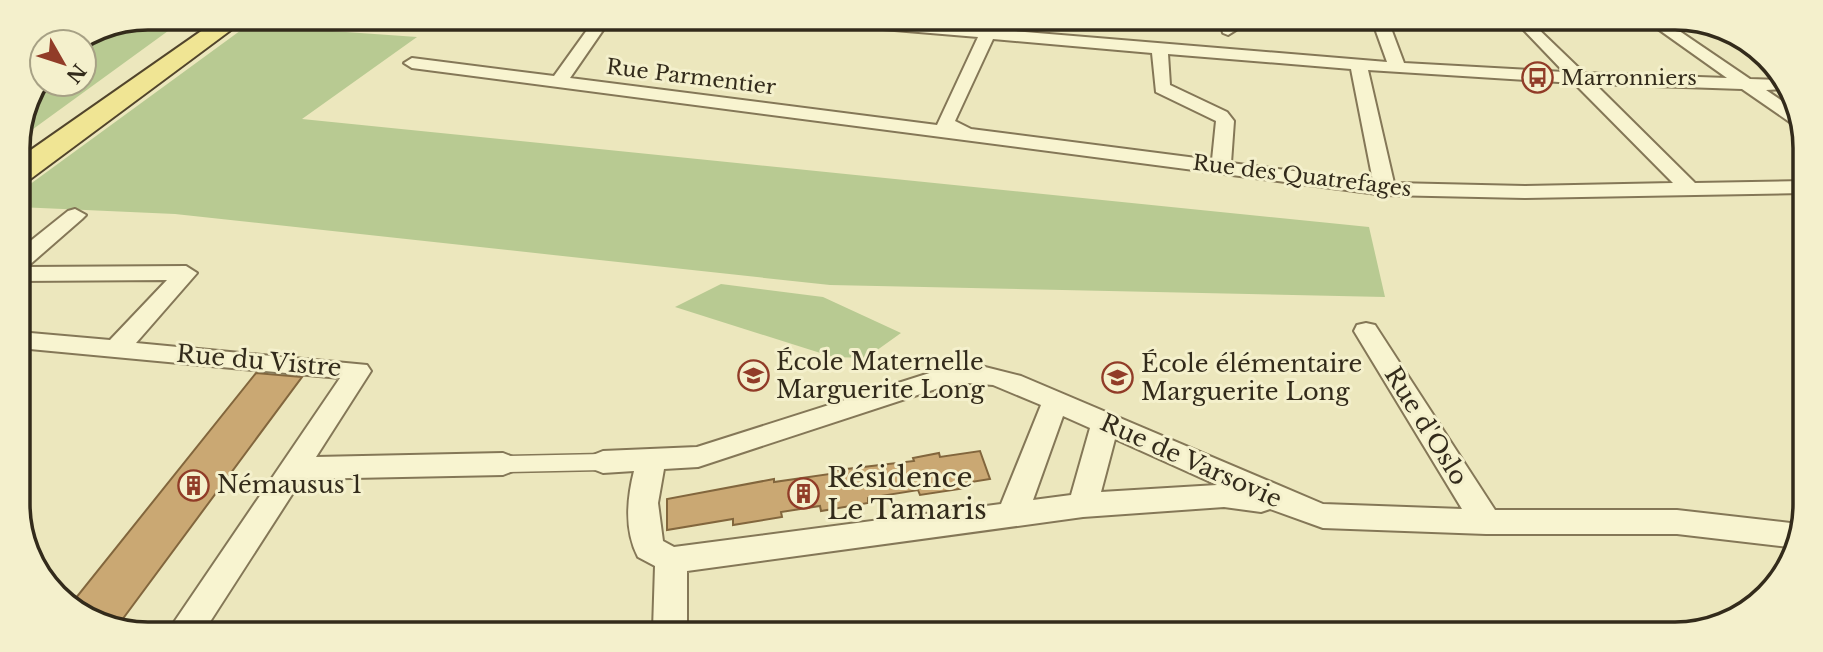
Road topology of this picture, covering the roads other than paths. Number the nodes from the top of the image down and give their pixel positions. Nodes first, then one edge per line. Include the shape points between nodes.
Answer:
1 (186, 30) edge
2 (218, 30) edge
3 (595, 30) edge
4 (997, 30) edge
5 (1384, 30) edge
6 (1531, 30) edge
7 (1668, 30) edge
8 (1160, 49) junction
9 (412, 63) dead end
10 (1358, 63) junction
11 (1397, 66) junction
12 (1577, 77) junction
13 (558, 83) junction
14 (1746, 84) junction
15 (1774, 85) edge
16 (1787, 112) edge
17 (966, 134) junction
18 (30, 148) edge
19 (30, 164) edge
20 (1222, 167) junction
21 (1793, 187) edge
22 (1689, 188) junction
23 (1385, 189) junction
24 (75, 215) dead end
25 (30, 254) edge
26 (30, 274) edge
27 (1366, 331) dead end
28 (30, 341) edge
29 (117, 348) junction
30 (1051, 411) dead end
31 (1105, 423) junction
32 (652, 459) junction
33 (603, 462) joint
34 (503, 464) joint
35 (296, 468) junction
36 (1083, 505) junction
37 (1289, 505) junction
38 (1012, 515) junction
39 (1486, 522) junction
40 (1789, 535) edge
41 (671, 560) junction
42 (191, 622) edge
43 (670, 622) edge

1 - 18 main road
2 - 19 main road
3 - 13 street
4 - 8 street
4 - 17 street via 945,123
5 - 11 street
6 - 12 street
7 - 14 street
8 - 10 street
8 - 20 street via 1162,88 1225,121
9 - 13 street, Rue Parmentier
10 - 11 street
10 - 23 street
11 - 12 street
12 - 14 street
12 - 22 street
13 - 17 street, Rue Parmentier
14 - 15 street
14 - 16 street
17 - 20 street, Rue des Quatrefages
20 - 23 street, Rue des Quatrefages
21 - 22 street, Rue des Quatrefages
22 - 23 street, Rue des Quatrefages
24 - 25 street
26 - 29 street via 187,273
27 - 39 street, Rue d'Oslo
28 - 29 street, Rue du Vistre
29 - 35 street, Rue du Vistre via 358,371
30 - 38 street
31 - 32 street, Rue de Varsovie via 997,376 972,372 698,457
31 - 36 street
31 - 37 street, Rue de Varsovie
32 - 33 street, Rue de Varsovie
32 - 41 street via 640,501 643,522 649,548
33 - 34 street
34 - 35 street
35 - 42 street, Rue du Vistre
36 - 37 street via 1224,496
36 - 38 street
37 - 39 street, Rue de Varsovie via 1323,516
38 - 41 street
39 - 40 street, Rue de Varsovie via 1677,522
41 - 43 street

